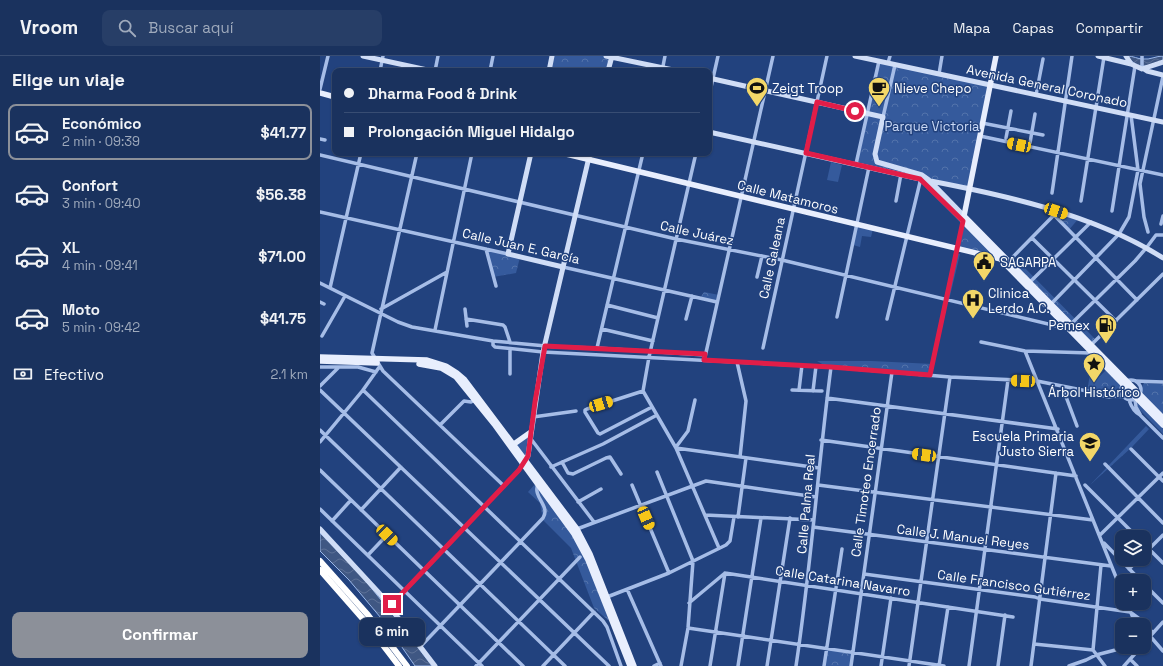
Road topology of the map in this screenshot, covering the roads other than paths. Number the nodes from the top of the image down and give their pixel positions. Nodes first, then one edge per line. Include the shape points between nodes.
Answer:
1 (328, 56) edge
2 (363, 56) edge
3 (438, 56) edge
4 (493, 56) edge
5 (552, 56) edge
6 (610, 56) edge
7 (665, 56) edge
8 (718, 56) edge
9 (774, 56) edge
10 (827, 56) edge
11 (856, 56) edge
12 (890, 56) edge
13 (942, 56) edge
14 (996, 56) edge
15 (1072, 56) edge
16 (1098, 56) edge
17 (1126, 56) edge
18 (1104, 57) junction
19 (1142, 57) edge
20 (383, 58) edge
21 (1043, 59) dead end
22 (879, 61) junction
23 (1163, 62) edge
24 (888, 63) junction
25 (895, 65) junction
26 (1133, 65) junction
27 (381, 68) edge
28 (421, 68) edge
29 (436, 68) edge
30 (491, 68) edge
31 (550, 68) edge
32 (608, 68) edge
33 (658, 68) edge
34 (662, 68) edge
35 (1143, 68) junction
36 (938, 74) junction
37 (712, 75) edge
38 (1163, 76) edge
39 (712, 78) edge
40 (990, 85) junction
41 (320, 89) edge
42 (766, 91) junction
43 (320, 93) edge
44 (1036, 95) junction
45 (332, 96) edge
46 (1066, 101) junction
47 (817, 102) junction
48 (1096, 108) junction
49 (1011, 111) dead end
50 (868, 113) junction
51 (1035, 114) dead end
52 (1129, 115) junction
53 (883, 117) junction
54 (1154, 120) junction
55 (1163, 122) edge
56 (982, 123) junction
57 (1008, 128) junction
58 (1032, 132) junction
59 (712, 133) edge
60 (1043, 135) dead end
61 (980, 136) junction
62 (1006, 138) dead end
63 (320, 139) edge
64 (325, 140) dead end
65 (754, 142) junction
66 (1030, 143) dead end
67 (806, 153) junction
68 (1058, 153) junction
69 (320, 156) edge
70 (360, 156) edge
71 (415, 156) edge
72 (471, 156) edge
73 (530, 156) edge
74 (575, 156) edge
75 (589, 156) edge
76 (642, 156) edge
77 (695, 156) edge
78 (588, 159) junction
79 (1088, 159) junction
80 (358, 164) junction
81 (856, 164) junction
82 (1119, 166) junction
83 (869, 167) junction
84 (1138, 170) junction
85 (1143, 171) junction
86 (638, 172) junction
87 (901, 174) junction
88 (1163, 175) edge
89 (411, 176) junction
90 (921, 177) junction
91 (929, 180) junction
92 (689, 184) junction
93 (465, 189) junction
94 (970, 189) junction
95 (1052, 193) dead end
96 (741, 197) junction
97 (896, 201) dead end
98 (1081, 201) dead end
99 (520, 202) junction
100 (966, 206) junction
101 (793, 209) junction
102 (1112, 211) dead end
103 (320, 212) edge
104 (1056, 213) junction
105 (575, 215) junction
106 (1163, 216) edge
107 (347, 218) junction
108 (964, 219) junction
109 (1091, 222) junction
110 (1161, 224) dead end
111 (857, 225) junction
112 (626, 227) junction
113 (975, 228) junction
114 (399, 230) junction
115 (1148, 232) dead end
116 (1119, 234) junction
117 (1163, 236) edge
118 (906, 237) junction
119 (1076, 237) junction
120 (1032, 238) junction
121 (676, 239) junction
122 (454, 242) junction
123 (1147, 248) junction
124 (486, 249) junction
125 (729, 250) junction
126 (957, 250) junction
127 (508, 254) junction
128 (762, 256) junction
129 (1096, 258) junction
130 (1163, 258) edge
131 (1054, 259) junction
132 (782, 260) junction
133 (1001, 260) junction
134 (1009, 261) junction
135 (563, 267) junction
136 (447, 272) junction
137 (1163, 274) edge
138 (846, 275) junction
139 (757, 277) dead end
140 (614, 278) junction
141 (1075, 279) junction
142 (1117, 279) junction
143 (1029, 282) junction
144 (320, 283) edge
145 (496, 286) dead end
146 (895, 287) junction
147 (330, 288) junction
148 (665, 290) junction
149 (345, 296) junction
150 (692, 296) junction
151 (946, 300) junction
152 (1096, 300) junction
153 (1137, 300) junction
154 (717, 302) junction
155 (1051, 304) junction
156 (607, 305) junction
157 (381, 309) junction
158 (465, 309) dead end
159 (380, 314) junction
160 (837, 317) dead end
161 (658, 318) junction
162 (466, 319) junction
163 (686, 319) dead end
164 (887, 319) dead end
165 (1116, 321) junction
166 (467, 326) dead end
167 (1070, 327) junction
168 (602, 329) junction
169 (435, 330) junction
170 (322, 336) dead end
171 (493, 341) junction
172 (653, 341) junction
173 (510, 342) junction
174 (981, 342) dead end
175 (1091, 345) junction
176 (545, 346) junction
177 (597, 348) junction
178 (763, 348) dead end
179 (510, 349) junction
180 (1025, 350) junction
181 (651, 351) junction
182 (543, 352) junction
183 (1092, 353) junction
184 (705, 354) junction
185 (320, 357) edge
186 (649, 357) junction
187 (704, 360) junction
188 (320, 361) edge
189 (378, 362) junction
190 (737, 362) junction
191 (802, 365) junction
192 (816, 366) junction
193 (320, 367) edge
194 (831, 367) junction
195 (338, 368) junction
196 (376, 372) junction
197 (892, 372) junction
198 (510, 374) dead end
199 (930, 375) junction
200 (950, 377) junction
201 (1008, 380) junction
202 (1134, 381) junction
203 (1143, 381) junction
204 (1037, 382) junction
205 (1163, 382) edge
206 (1125, 383) junction
207 (1140, 385) junction
208 (320, 386) edge
209 (1062, 386) junction
210 (320, 390) edge
211 (363, 390) junction
212 (792, 390) dead end
213 (799, 390) junction
214 (643, 391) junction
215 (813, 391) junction
216 (822, 391) dead end
217 (1123, 395) junction
218 (1137, 397) junction
219 (827, 398) junction
220 (475, 400) junction
221 (695, 400) dead end
222 (1129, 400) junction
223 (887, 406) junction
224 (652, 407) junction
225 (576, 411) dead end
226 (344, 413) junction
227 (945, 414) junction
228 (657, 415) junction
229 (1140, 415) junction
230 (533, 418) junction
231 (1163, 418) edge
232 (1003, 422) junction
233 (440, 425) junction
234 (1163, 425) edge
235 (1077, 426) dead end
236 (1058, 429) junction
237 (320, 430) edge
238 (530, 435) junction
239 (325, 436) junction
240 (1163, 438) edge
241 (821, 440) junction
242 (320, 442) edge
243 (514, 444) junction
244 (676, 447) junction
245 (881, 449) junction
246 (1131, 449) dead end
247 (740, 457) junction
248 (939, 457) junction
249 (746, 458) junction
250 (562, 462) junction
251 (526, 464) junction
252 (1105, 464) dead end
253 (997, 465) junction
254 (400, 467) junction
255 (551, 467) junction
256 (819, 468) junction
257 (320, 470) edge
258 (657, 472) dead end
259 (1056, 473) junction
260 (1163, 473) edge
261 (621, 474) dead end
262 (1076, 476) junction
263 (1159, 477) junction
264 (1163, 481) edge
265 (538, 484) junction
266 (632, 485) dead end
267 (692, 485) junction
268 (818, 485) junction
269 (1085, 485) dead end
270 (504, 486) junction
271 (742, 486) junction
272 (380, 489) junction
273 (601, 489) dead end
274 (875, 492) junction
275 (667, 495) junction
276 (816, 497) junction
277 (1138, 497) junction
278 (351, 500) junction
279 (933, 500) junction
280 (578, 502) junction
281 (640, 505) junction
282 (484, 507) junction
283 (991, 507) junction
284 (320, 509) edge
285 (361, 510) junction
286 (705, 515) junction
287 (1051, 515) junction
288 (736, 517) junction
289 (761, 518) junction
290 (790, 518) junction
291 (1118, 518) junction
292 (332, 520) junction
293 (814, 520) junction
294 (1094, 520) junction
295 (594, 522) junction
296 (1163, 523) edge
297 (813, 527) junction
298 (464, 528) junction
299 (577, 529) junction
300 (320, 530) edge
301 (1130, 530) edge
302 (869, 534) junction
303 (387, 535) junction
304 (1100, 535) junction
305 (1163, 535) edge
306 (520, 542) junction
307 (927, 542) junction
308 (1103, 542) junction
309 (1151, 547) edge
310 (719, 548) junction
311 (842, 549) dead end
312 (444, 550) junction
313 (986, 550) junction
314 (1151, 551) edge
315 (368, 555) junction
316 (580, 557) dead end
317 (1045, 557) junction
318 (320, 561) edge
319 (693, 561) junction
320 (501, 563) junction
321 (1163, 563) edge
322 (1101, 565) junction
323 (1111, 566) junction
324 (1132, 566) edge
325 (1129, 569) junction
326 (320, 570) edge
327 (424, 571) junction
328 (669, 572) junction
329 (725, 573) junction
330 (864, 574) junction
331 (1134, 574) edge
332 (1115, 575) edge
333 (752, 577) junction
334 (559, 579) junction
335 (780, 582) junction
336 (921, 582) junction
337 (480, 585) junction
338 (808, 586) junction
339 (627, 589) junction
340 (836, 590) junction
341 (980, 590) junction
342 (404, 591) junction
343 (1151, 591) edge
344 (861, 594) junction
345 (607, 597) junction
346 (891, 598) junction
347 (1040, 599) junction
348 (540, 600) junction
349 (918, 602) junction
350 (689, 603) junction
351 (1163, 603) edge
352 (390, 606) junction
353 (460, 606) junction
354 (948, 607) junction
355 (1097, 607) junction
356 (977, 611) junction
357 (594, 612) junction
358 (1130, 612) junction
359 (1005, 616) junction
360 (1013, 617) dead end
361 (1133, 618) edge
362 (519, 621) junction
363 (1163, 622) edge
364 (441, 626) junction
365 (688, 628) junction
366 (716, 632) junction
367 (574, 633) junction
368 (1153, 633) joint
369 (743, 636) junction
370 (1151, 637) edge
371 (771, 640) junction
372 (498, 643) junction
373 (1034, 644) junction
374 (799, 645) junction
375 (421, 646) junction
376 (827, 649) junction
377 (1093, 650) junction
378 (1115, 650) edge
379 (1163, 650) edge
380 (853, 653) junction
381 (1135, 654) edge
382 (554, 655) junction
383 (1096, 655) junction
384 (882, 657) junction
385 (1130, 659) junction
386 (909, 661) junction
387 (479, 665) edge
388 (661, 665) edge
389 (399, 666) edge
390 (406, 666) edge
391 (435, 666) edge
392 (523, 666) edge
393 (543, 666) edge
394 (565, 666) edge
395 (609, 666) edge
396 (621, 666) edge
397 (630, 666) edge
398 (634, 666) edge
399 (654, 666) edge
400 (681, 666) edge
401 (710, 666) edge
402 (738, 666) edge
403 (767, 666) edge
404 (796, 666) edge
405 (824, 666) edge
406 (851, 666) edge
407 (881, 666) edge
408 (909, 666) edge
409 (939, 666) edge
410 (944, 666) edge
411 (969, 666) edge
412 (998, 666) edge
413 (1031, 666) edge
414 (1069, 666) edge
415 (1105, 666) edge
416 (1124, 666) edge
417 (1137, 666) edge

1 - 41 street
2 - 20 main road
3 - 29 street
4 - 30 street
5 - 31 main road
6 - 32 main road
6 - 33 main road
7 - 34 street
8 - 37 street
9 - 42 street
10 - 47 street, Calle Galeana
11 - 22 main road, Avenida General Coronado
12 - 24 street
13 - 36 street
14 - 40 main road
15 - 46 street
16 - 18 main road
17 - 26 main road
18 - 26 main road
18 - 48 street
19 - 35 street
20 - 27 street
20 - 28 main road
21 - 44 street
22 - 24 main road, Avenida General Coronado
22 - 50 street
23 - 35 main road
24 - 25 main road, Avenida General Coronado
25 - 36 main road, Avenida General Coronado
25 - 53 street
26 - 35 main road
26 - 52 street
35 - 38 main road
36 - 40 main road, Avenida General Coronado
38 - 54 street
39 - 42 main road
40 - 44 main road, Avenida General Coronado
40 - 56 main road
42 - 47 main road
42 - 65 street
43 - 45 main road
44 - 46 main road, Avenida General Coronado
46 - 48 main road, Avenida General Coronado
46 - 68 street
47 - 50 main road
47 - 67 street, Calle Galeana
48 - 52 main road, Avenida General Coronado
48 - 79 street
49 - 57 street
50 - 53 main road
50 - 81 street
51 - 58 street
52 - 54 main road, Avenida General Coronado
52 - 82 street
52 - 84 street
53 - 90 main road via 875,154 877,162
54 - 55 main road, Avenida General Coronado
54 - 85 street
56 - 57 street
56 - 61 main road
57 - 58 street
57 - 62 street
58 - 60 street
58 - 66 street
59 - 65 main road
61 - 68 street
61 - 94 main road
63 - 64 street
65 - 67 main road
65 - 96 street
67 - 81 main road
67 - 101 street, Calle Galeana
68 - 79 street
68 - 95 street
69 - 80 street, Calle Juárez
70 - 80 street
71 - 89 street
72 - 93 street
73 - 99 main road
74 - 78 main road, Calle Matamoros
75 - 78 main road
76 - 86 street
77 - 92 street
78 - 86 main road, Calle Matamoros
78 - 105 main road
79 - 82 street
79 - 98 street
80 - 89 street, Calle Juárez
80 - 107 street
81 - 83 main road
82 - 84 street
82 - 102 street
83 - 87 main road
83 - 111 street
84 - 85 street
84 - 116 street via 1129,217
85 - 88 street
85 - 115 street via 1140,184
86 - 92 main road, Calle Matamoros
86 - 112 street
87 - 90 main road
87 - 97 street
89 - 93 street, Calle Juárez
89 - 114 street
90 - 91 main road
90 - 108 main road
90 - 118 street
91 - 94 main road
91 - 108 main road
92 - 96 main road, Calle Matamoros
92 - 121 street
93 - 99 street, Calle Juárez
93 - 122 street
94 - 100 main road
94 - 104 main road
96 - 101 main road, Calle Matamoros
96 - 125 street
99 - 105 street, Calle Juárez
99 - 127 main road
100 - 108 main road
100 - 113 main road via 968,217
101 - 111 main road, Calle Matamoros
101 - 132 street, Calle Galeana
103 - 107 street, Calle Juan E. García
104 - 109 main road
104 - 119 street
104 - 120 street
105 - 112 street, Calle Juárez
105 - 135 main road
106 - 110 street
107 - 114 street, Calle Juan E. García
107 - 147 street
108 - 113 main road
108 - 126 street
108 - 133 main road
109 - 116 main road
109 - 119 street
111 - 118 main road, Calle Matamoros
111 - 138 street
112 - 121 street, Calle Juárez
112 - 140 street
113 - 134 main road
114 - 122 street, Calle Juan E. García
114 - 157 street
116 - 123 main road
116 - 129 street
117 - 123 street via 1156,235
118 - 126 main road, Calle Matamoros
118 - 146 street
119 - 129 street
119 - 131 street
120 - 131 street
120 - 134 street
121 - 125 street, Calle Juárez
121 - 148 street
122 - 124 street, Calle Juan E. García
122 - 136 street
123 - 130 main road
123 - 142 street
124 - 127 street, Calle Juan E. García
124 - 145 street
125 - 128 street, Calle Juárez
125 - 154 street
126 - 133 main road, Calle Matamoros
126 - 151 street
127 - 135 main road, Calle Juan E. García
128 - 132 street, Calle Juárez
128 - 139 street
129 - 141 street
129 - 142 street
131 - 141 street
131 - 143 street
132 - 138 street, Calle Juárez
132 - 178 street, Calle Galeana
133 - 134 main road, Calle Matamoros
133 - 167 main road
134 - 143 main road
135 - 140 street, Calle Juan E. García
135 - 176 main road
136 - 157 street
136 - 169 street
137 - 153 street
138 - 146 street, Calle Juárez
138 - 160 street
140 - 148 street, Calle Juan E. García
140 - 156 street
141 - 152 street
141 - 155 street
142 - 152 street
142 - 153 street
143 - 155 main road
144 - 147 street
146 - 151 street, Calle Juárez
146 - 164 street
147 - 149 street
148 - 150 street, Calle Juan E. García
148 - 161 street
149 - 159 street
149 - 170 street
150 - 154 street, Calle Juan E. García
150 - 163 street
151 - 167 street, Calle Juárez
151 - 199 street
152 - 165 street
152 - 167 street
153 - 165 street
154 - 184 street
155 - 167 main road
156 - 161 street
156 - 168 street
157 - 159 street
158 - 162 street
159 - 169 street via 402,324
159 - 189 street via 372,353
161 - 172 street
162 - 166 street
162 - 173 street via 503,325
165 - 175 street
167 - 175 main road
167 - 183 main road
168 - 172 street
168 - 177 street
169 - 171 street
171 - 173 street
171 - 179 street via 494,347
172 - 181 street
173 - 176 street
174 - 180 street
175 - 206 main road
176 - 177 street
176 - 182 main road
177 - 181 street
179 - 182 street
179 - 198 street
180 - 183 street
180 - 204 street
181 - 184 street
181 - 186 street
182 - 186 street
182 - 230 main road
183 - 206 main road
184 - 187 street
185 - 189 main road
186 - 187 street
186 - 214 street
187 - 190 street
188 - 189 main road
189 - 196 street
189 - 220 main road via 423,364 441,368 456,377
189 - 233 street via 383,371
189 - 243 main road via 427,360 452,369 469,385
190 - 191 street
190 - 247 street via 746,401
191 - 192 street
191 - 213 street
192 - 194 street
192 - 215 street
193 - 195 street
194 - 197 street
194 - 219 street, Calle Palma Real
195 - 196 street via 358,368
195 - 208 street
196 - 211 street
197 - 199 street
197 - 223 street, Calle Timoteo Encerrado
199 - 200 street
200 - 201 street
200 - 227 street
201 - 204 street
201 - 232 street
202 - 203 street
202 - 206 street
202 - 207 street
203 - 205 street
203 - 207 street
204 - 209 street
204 - 236 street
206 - 217 street
206 - 218 main road
207 - 218 street
209 - 217 street via 1108,397
209 - 235 street
210 - 226 street
211 - 226 street
211 - 282 street
212 - 213 street
213 - 215 street
214 - 224 street
214 - 224 street via 584,412 600,434
215 - 216 street
217 - 222 street
218 - 222 street
218 - 229 street via 1136,407
218 - 231 main road
218 - 234 main road
219 - 223 street
219 - 241 street, Calle Palma Real
220 - 233 street via 464,401
220 - 251 main road
221 - 244 street via 688,431
222 - 229 street via 1136,413
223 - 227 street
223 - 245 street, Calle Timoteo Encerrado
224 - 228 street
225 - 230 street
226 - 239 street
226 - 254 street
227 - 232 street
227 - 248 street
228 - 244 street
228 - 250 street via 603,444
229 - 240 street
230 - 238 main road
232 - 236 street
232 - 253 street
233 - 270 street
236 - 262 street
237 - 239 street
238 - 243 main road
238 - 251 main road via 530,459
238 - 255 street
239 - 242 street
239 - 272 street
241 - 245 street
241 - 256 street, Calle Palma Real
243 - 251 main road
244 - 247 street
244 - 267 street
245 - 248 street
245 - 274 street, Calle Timoteo Encerrado
246 - 263 street
247 - 249 street
248 - 253 street
248 - 279 street
249 - 256 street
249 - 271 street
250 - 255 street
250 - 261 street via 570,474 610,457
251 - 265 main road
251 - 270 street
251 - 299 main road
252 - 277 street
253 - 259 street
253 - 283 street
254 - 272 street
254 - 298 street
255 - 280 street
256 - 268 street, Calle Palma Real
257 - 278 street
258 - 275 street
259 - 262 street
259 - 287 street
260 - 263 street
262 - 294 street
263 - 264 street
263 - 277 street
265 - 306 street via 537,493 546,514
265 - 397 main road via 583,549
266 - 281 street
267 - 271 street via 706,481
267 - 275 street
267 - 286 street
268 - 274 street
268 - 276 street, Calle Palma Real
269 - 291 street
270 - 282 street
271 - 276 street
271 - 288 street
272 - 285 street
272 - 312 street
273 - 280 street
274 - 279 street
274 - 302 street, Calle Timoteo Encerrado
275 - 281 street
275 - 319 street
276 - 293 street, Calle Palma Real
277 - 291 street
277 - 296 street
278 - 285 street
278 - 292 street
279 - 283 street
279 - 307 street
280 - 295 street
281 - 295 street
281 - 328 street
282 - 298 street
282 - 306 street
283 - 287 street
283 - 313 street
284 - 292 street
285 - 303 street
286 - 288 street
286 - 310 street
287 - 294 street
287 - 317 street
288 - 289 street
288 - 310 street via 730,541
289 - 290 street
289 - 333 street
290 - 293 street
290 - 335 street
291 - 301 street
291 - 304 street
292 - 315 street
293 - 297 street, Calle Palma Real
294 - 304 street
295 - 299 street
297 - 302 street, Calle J. Manuel Reyes
297 - 338 street, Calle Palma Real
298 - 312 street
298 - 320 street
299 - 345 main road
300 - 352 main road
302 - 307 street, Calle J. Manuel Reyes
302 - 330 street, Calle Timoteo Encerrado
303 - 315 street
303 - 327 street
304 - 308 street
305 - 309 street
306 - 320 street
306 - 334 street
307 - 313 street, Calle J. Manuel Reyes
307 - 336 street
308 - 323 street
308 - 325 street
310 - 319 street
311 - 340 street
312 - 327 street
312 - 337 street
313 - 317 street, Calle J. Manuel Reyes
313 - 341 street
314 - 321 street
315 - 342 street
316 - 334 street
317 - 322 street, Calle J. Manuel Reyes
317 - 347 street
318 - 390 highway via 368,615
319 - 328 street
319 - 350 street
320 - 337 street
320 - 348 street
322 - 323 street, Calle J. Manuel Reyes
322 - 355 street
323 - 332 street
324 - 325 street
325 - 331 street
326 - 389 highway via 363,619
327 - 342 street
327 - 353 street
328 - 339 street
329 - 333 street, Calle Catarina Navarro
329 - 350 street
329 - 366 street
330 - 336 street, Calle Francisco Gutiérrez
330 - 344 street, Calle Timoteo Encerrado
333 - 335 street, Calle Catarina Navarro
333 - 369 street
334 - 348 street
334 - 357 street
335 - 338 street, Calle Catarina Navarro
335 - 371 street
336 - 341 street, Calle Francisco Gutiérrez
336 - 349 street
337 - 353 street
337 - 362 street
338 - 340 street, Calle Catarina Navarro
338 - 374 street, Calle Palma Real
339 - 345 street
339 - 388 street
340 - 344 street, Calle Catarina Navarro
340 - 376 street
341 - 347 street, Calle Francisco Gutiérrez
341 - 356 street
342 - 352 street
342 - 364 street
343 - 351 street
344 - 346 street, Calle Catarina Navarro
344 - 380 street, Calle Timoteo Encerrado
345 - 398 main road
346 - 349 street, Calle Catarina Navarro
346 - 384 street
347 - 355 street, Calle Francisco Gutiérrez
347 - 373 street
348 - 362 street
348 - 367 street
349 - 354 street, Calle Catarina Navarro
349 - 386 street
350 - 365 street
352 - 375 main road
353 - 364 street
353 - 372 street
354 - 356 street, Calle Catarina Navarro
354 - 409 street
355 - 358 street, Calle Francisco Gutiérrez
355 - 377 street
356 - 359 street, Calle Catarina Navarro
356 - 411 street
357 - 367 street
357 - 396 street via 607,627
358 - 361 street
358 - 368 street
359 - 360 street, Calle Catarina Navarro
359 - 412 street
362 - 372 street
362 - 382 street
363 - 368 street
364 - 375 street
364 - 387 street
365 - 366 street
365 - 400 street
366 - 369 street
366 - 401 street
367 - 382 street
367 - 395 street
369 - 371 street
369 - 402 street
370 - 379 street
371 - 374 street
371 - 403 street
372 - 387 street
372 - 392 street
373 - 377 street
373 - 413 street
374 - 376 street
374 - 404 street, Calle Palma Real
375 - 391 main road
376 - 380 street
376 - 405 street
377 - 383 street
378 - 383 street
380 - 384 street
380 - 406 street, Calle Timoteo Encerrado
381 - 385 street
382 - 393 street
382 - 394 street
383 - 414 street
383 - 415 street
384 - 386 street
384 - 407 street
385 - 416 street
385 - 417 street
386 - 408 street
386 - 409 street
388 - 399 street
409 - 410 street

